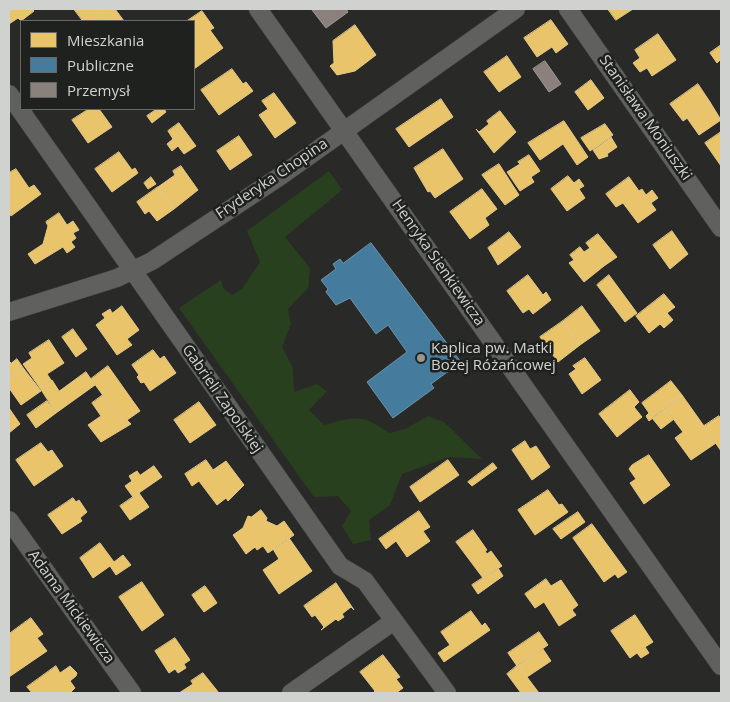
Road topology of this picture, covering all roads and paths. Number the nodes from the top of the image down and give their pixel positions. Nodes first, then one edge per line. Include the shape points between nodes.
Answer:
1 (258, 9) edge
2 (516, 9) edge
3 (568, 9) edge
4 (9, 94) edge
5 (20, 110) edge
6 (20, 110) edge
7 (344, 129) junction
8 (721, 228) edge
9 (132, 272) junction
10 (9, 312) edge
11 (9, 520) edge
12 (394, 621) junction
13 (721, 666) edge
14 (132, 693) edge
15 (291, 693) edge
16 (447, 693) edge

1 - 7 street, Henryka Sienkiewicza
2 - 7 street, Fryderyka Chopina
3 - 8 street, Stanisława Moniuszki
4 - 5 street, Gabrieli Zapolskiej
6 - 9 street, Gabrieli Zapolskiej
7 - 9 street, Fryderyka Chopina via 282,174
7 - 13 street, Henryka Sienkiewicza
9 - 10 street, Fryderyka Chopina
9 - 12 street, Gabrieli Zapolskiej via 340,566 365,581
11 - 14 street, Adama Mickiewicza
12 - 15 street
12 - 16 street, Gabrieli Zapolskiej

